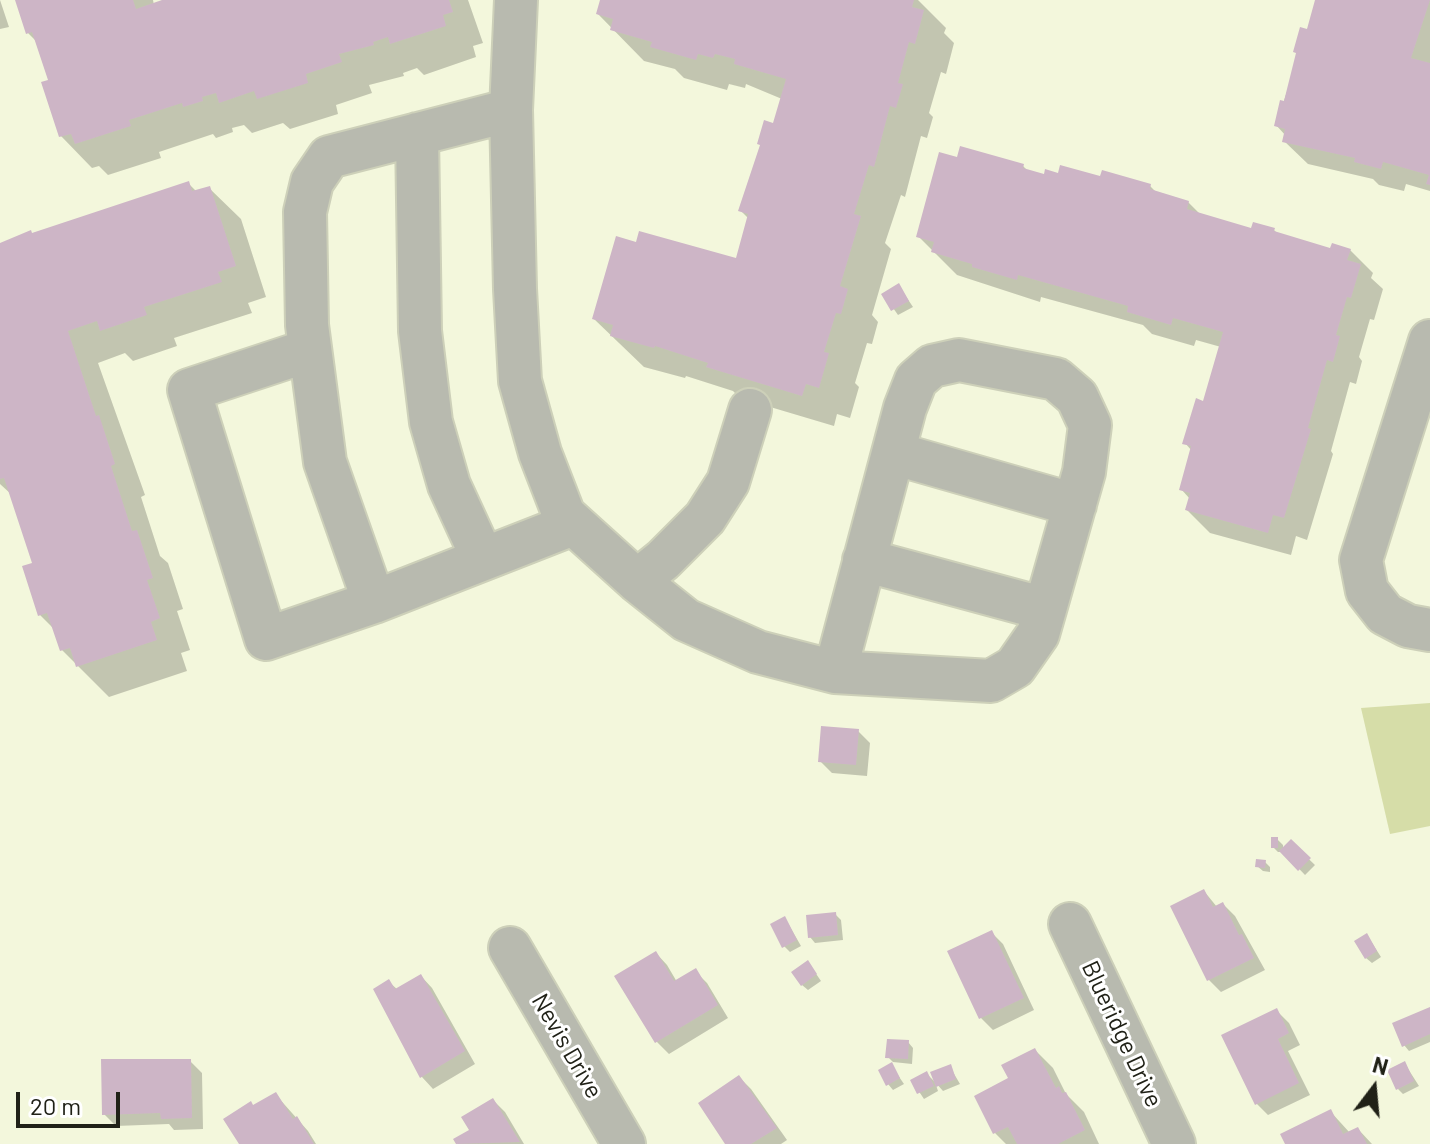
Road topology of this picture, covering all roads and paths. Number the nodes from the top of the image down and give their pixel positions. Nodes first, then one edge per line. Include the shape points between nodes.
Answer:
1 (516, 0) edge
2 (511, 110) junction
3 (417, 134) junction
4 (1430, 341) edge
5 (310, 350) junction
6 (750, 410) dead end
7 (893, 453) junction
8 (1075, 505) junction
9 (573, 524) junction
10 (483, 559) junction
11 (864, 560) junction
12 (637, 581) junction
13 (374, 602) junction
14 (1045, 609) junction
15 (1430, 630) edge
16 (835, 672) junction
17 (1070, 924) dead end
18 (510, 948) dead end
19 (624, 1144) edge
20 (1174, 1144) edge

1 - 2 street
2 - 3 street
2 - 9 street via 520,381 545,465 564,515
3 - 5 street via 329,157 312,182 305,212
3 - 10 street via 420,331 431,422 449,485
4 - 15 street via 1361,560 1367,591 1385,614
5 - 13 street via 325,462
5 - 13 street via 189,390 266,639
6 - 12 street via 728,482 705,518
7 - 8 street
7 - 8 street via 916,380 932,366 959,360 1056,379 1077,397 1090,425
7 - 11 street
8 - 14 street
9 - 10 street
9 - 12 street
10 - 13 street
11 - 14 street
11 - 16 street
12 - 16 street via 686,620 758,652
14 - 16 street via 1038,634 1015,667 991,681
17 - 20 street, Blueridge Drive
18 - 19 street, Nevis Drive

